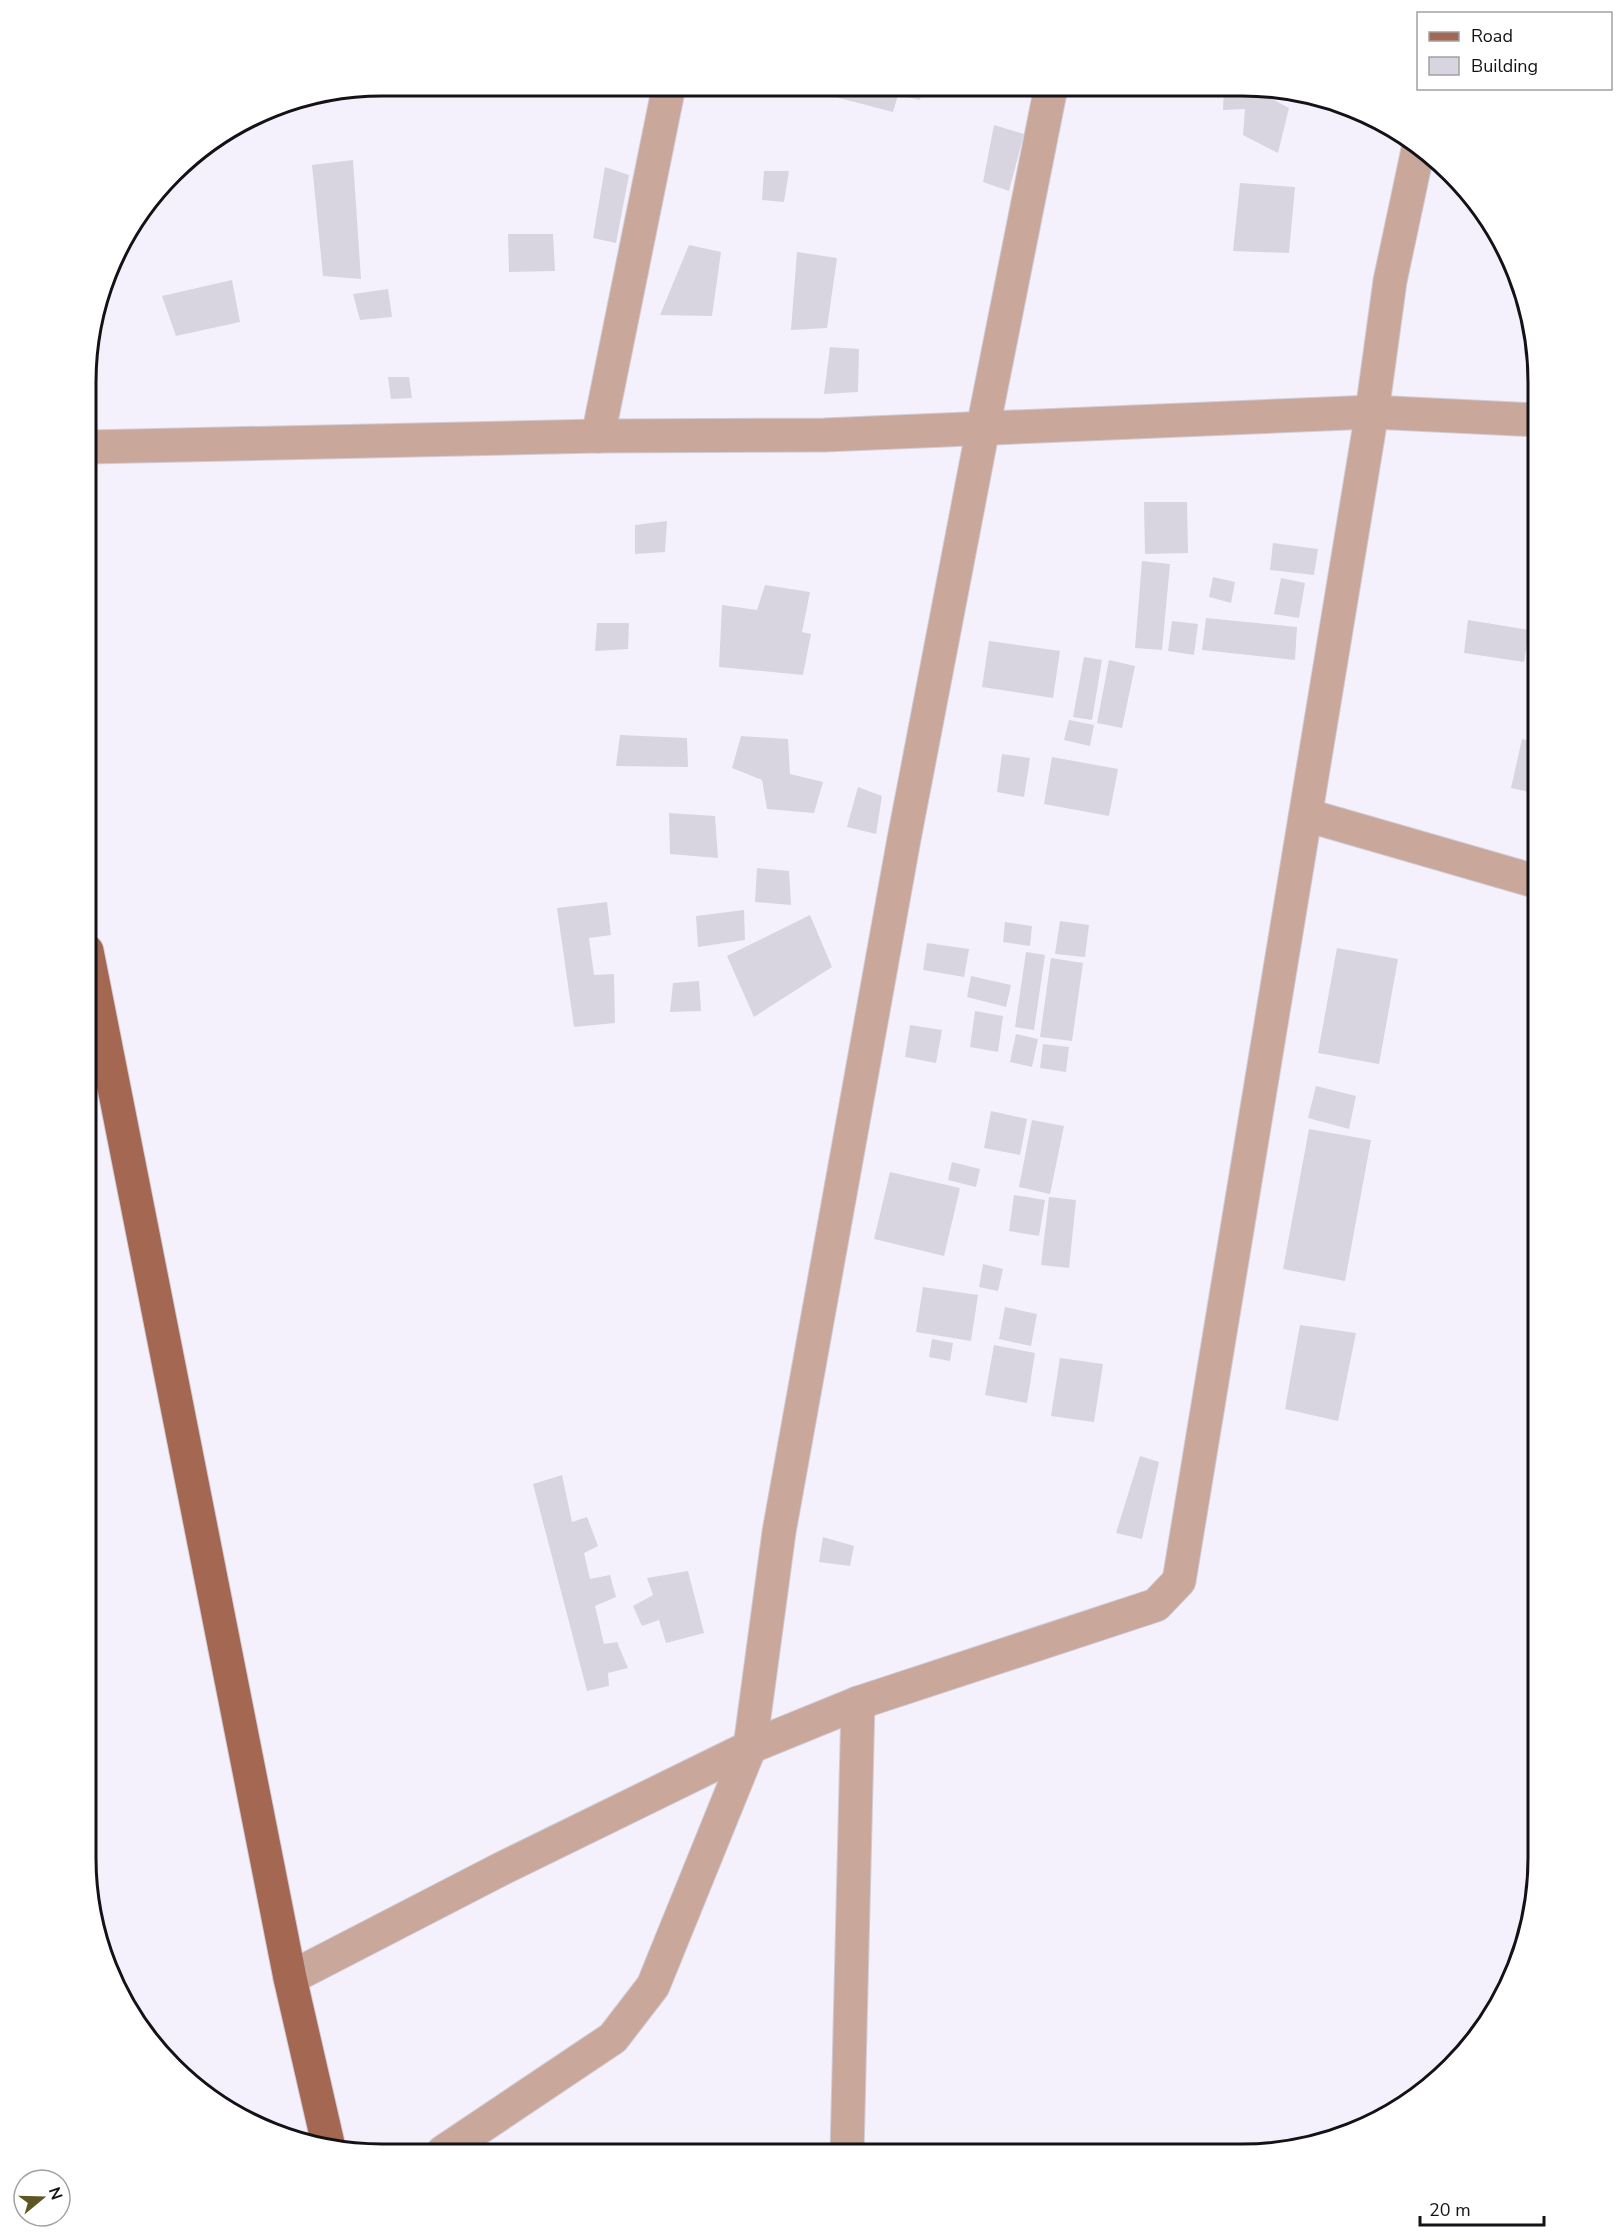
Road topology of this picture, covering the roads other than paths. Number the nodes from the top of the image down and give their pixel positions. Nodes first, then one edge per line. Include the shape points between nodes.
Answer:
1 (667, 96) edge
2 (1049, 96) edge
3 (1417, 156) edge
4 (1372, 412) junction
5 (1528, 419) edge
6 (983, 428) junction
7 (598, 436) junction
8 (96, 447) edge
9 (1306, 815) junction
10 (1528, 879) edge
11 (96, 997) edge
12 (858, 1703) junction
13 (750, 1747) junction
14 (290, 1978) junction
15 (327, 2138) edge
16 (455, 2144) edge
17 (846, 2144) edge

1 - 7 street
2 - 6 street
3 - 4 street via 1390,281
4 - 5 street
4 - 6 street
4 - 9 street
6 - 7 street via 825,435
6 - 13 street via 904,839 779,1532
7 - 8 street
9 - 10 street
9 - 12 street via 1179,1581 1156,1605
11 - 14 main road
12 - 13 street
12 - 17 street
13 - 14 street
13 - 16 street via 653,1986 613,2038
14 - 15 main road

